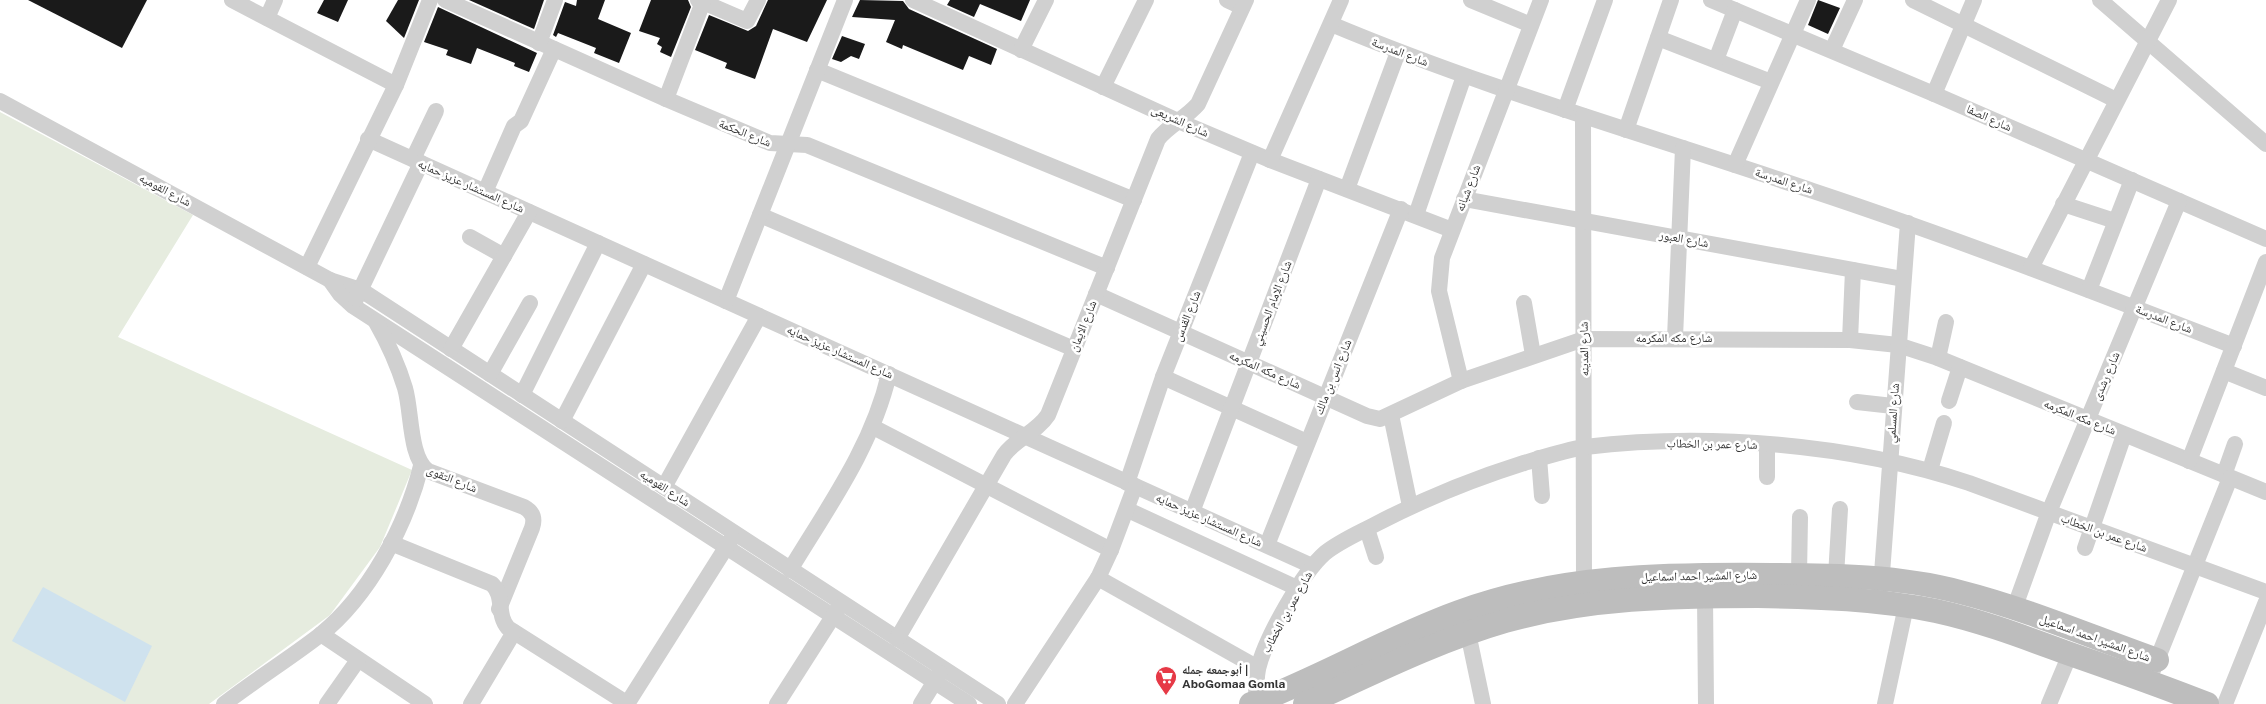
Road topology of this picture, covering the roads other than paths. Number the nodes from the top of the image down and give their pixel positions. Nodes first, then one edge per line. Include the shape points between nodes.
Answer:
1 (232, 0) edge
2 (276, 0) edge
3 (430, 0) edge
4 (445, 0) edge
5 (555, 0) edge
6 (758, 0) edge
7 (845, 0) edge
8 (913, 0) edge
9 (1046, 0) edge
10 (1146, 0) edge
11 (1227, 0) edge
12 (1341, 0) edge
13 (1472, 0) edge
14 (1541, 0) edge
15 (1606, 0) edge
16 (1671, 0) edge
17 (1711, 0) edge
18 (1808, 0) edge
19 (1855, 0) edge
20 (1913, 0) edge
21 (1974, 0) edge
22 (2100, 0) edge
23 (2169, 0) edge
24 (701, 1) edge
25 (1244, 4) edge
26 (943, 6) edge
27 (1735, 10) junction
28 (267, 18) junction
29 (1331, 24) junction
30 (1963, 24) junction
31 (1531, 25) junction
32 (1793, 34) junction
33 (1658, 38) junction
34 (2147, 41) junction
35 (539, 42) junction
36 (554, 49) junction
37 (1021, 50) junction
38 (1832, 50) junction
39 (1398, 52) junction
40 (1716, 60) junction
41 (817, 70) junction
42 (1464, 76) junction
43 (1771, 82) junction
44 (396, 85) junction
45 (1103, 87) junction
46 (1505, 91) junction
47 (1934, 94) junction
48 (666, 99) junction
49 (2116, 100) junction
50 (0, 101) edge
51 (1565, 110) junction
52 (436, 111) dead end
53 (1582, 116) junction
54 (1178, 122) junction
55 (1626, 130) junction
56 (368, 140) junction
57 (787, 144) junction
58 (2266, 144) edge
59 (1683, 148) junction
60 (1252, 152) junction
61 (1270, 160) junction
62 (2086, 160) junction
63 (417, 161) junction
64 (1735, 165) junction
65 (1319, 179) junction
66 (2132, 180) junction
67 (1347, 189) junction
68 (485, 192) junction
69 (1464, 199) junction
70 (1134, 200) junction
71 (2179, 201) junction
72 (2063, 204) junction
73 (529, 212) junction
74 (1408, 212) junction
75 (760, 215) junction
76 (2115, 221) junction
77 (1583, 222) junction
78 (1908, 223) junction
79 (1452, 230) junction
80 (470, 237) dead end
81 (1680, 238) junction
82 (2266, 239) edge
83 (598, 243) junction
84 (504, 256) junction
85 (2266, 262) edge
86 (644, 264) junction
87 (307, 267) junction
88 (1107, 268) junction
89 (2031, 268) junction
90 (1853, 270) junction
91 (1903, 279) junction
92 (330, 280) junction
93 (361, 290) junction
94 (2088, 290) junction
95 (1096, 294) junction
96 (726, 301) junction
97 (530, 303) dead end
98 (1524, 303) dead end
99 (354, 306) junction
100 (2135, 307) junction
101 (759, 316) junction
102 (374, 320) junction
103 (1946, 322) dead end
104 (1181, 332) junction
105 (1675, 338) junction
106 (1584, 339) junction
107 (1850, 340) junction
108 (1898, 345) junction
109 (2234, 346) junction
110 (452, 349) junction
111 (1074, 349) junction
112 (1533, 355) junction
113 (1938, 358) junction
114 (1249, 362) junction
115 (1960, 367) junction
116 (2224, 371) junction
117 (490, 374) junction
118 (889, 374) junction
119 (1163, 377) junction
120 (1462, 381) junction
121 (2266, 388) edge
122 (522, 395) junction
123 (1325, 397) junction
124 (1949, 400) dead end
125 (1857, 402) dead end
126 (1893, 406) junction
127 (1232, 408) junction
128 (1391, 415) junction
129 (2088, 420) junction
130 (562, 421) junction
131 (1944, 423) dead end
132 (873, 427) junction
133 (2124, 435) junction
134 (1028, 436) junction
135 (1307, 442) junction
136 (2234, 444) dead end
137 (1767, 445) junction
138 (1584, 447) junction
139 (1539, 458) junction
140 (1889, 460) junction
141 (2189, 461) junction
142 (421, 466) junction
143 (1930, 470) junction
144 (2227, 476) junction
145 (1767, 477) dead end
146 (1131, 484) junction
147 (988, 486) junction
148 (664, 487) junction
149 (2266, 492) edge
150 (1542, 496) dead end
151 (1410, 506) junction
152 (1840, 509) dead end
153 (1128, 510) junction
154 (1192, 512) junction
155 (2049, 512) junction
156 (1800, 517) dead end
157 (1367, 528) junction
158 (2092, 528) junction
159 (731, 540) junction
160 (391, 543) junction
161 (1266, 546) junction
162 (2085, 548) dead end
163 (1112, 550) junction
164 (1376, 557) dead end
165 (1312, 566) junction
166 (2195, 566) junction
167 (790, 570) junction
168 (1799, 575) junction
169 (1836, 576) junction
170 (1098, 578) junction
171 (1584, 582) junction
172 (1297, 588) junction
173 (1880, 591) junction
174 (2266, 592) edge
175 (1704, 596) junction
176 (2266, 602) edge
177 (1906, 606) junction
178 (499, 609) junction
179 (837, 610) junction
180 (2019, 619) junction
181 (514, 632) junction
182 (1468, 633) junction
183 (321, 634) junction
184 (897, 639) junction
185 (2070, 654) junction
186 (358, 660) junction
187 (1258, 668) junction
188 (2153, 671) junction
189 (939, 675) junction
190 (1253, 703) edge
191 (224, 704) edge
192 (327, 704) edge
193 (425, 704) edge
194 (472, 704) edge
195 (627, 704) edge
196 (777, 704) edge
197 (920, 704) edge
198 (969, 704) edge
199 (998, 704) edge
200 (1015, 704) edge
201 (1306, 704) edge
202 (1483, 704) edge
203 (1706, 704) edge
204 (1885, 704) edge
205 (2049, 704) edge
206 (2207, 704) edge
207 (2224, 704) edge

1 - 28 street
2 - 28 street
3 - 44 street
4 - 35 street, شارع الحكمة
5 - 35 street
6 - 24 street via 747,21
7 - 41 street
8 - 26 street, شارع الشريعى
9 - 37 street
10 - 45 street
11 - 25 street
12 - 29 street
13 - 31 street
14 - 31 street, شارع شبانه
15 - 51 street
16 - 33 street
17 - 27 street, شارع الصفا
18 - 32 street
19 - 38 street
20 - 30 street
21 - 30 street
22 - 34 street
23 - 34 street
24 - 48 street
25 - 54 street, شارع الايمان via 1198,104
26 - 37 street, شارع الشريعى
27 - 32 street, شارع الصفا
27 - 40 street
28 - 44 street
29 - 39 street, شارع المدرسة
29 - 61 street
30 - 47 street
30 - 49 street
31 - 46 street, شارع شبانه
32 - 38 street, شارع الصفا
32 - 43 street
33 - 40 street
33 - 55 street
34 - 49 street
34 - 58 street
35 - 36 street, شارع الحكمة
36 - 48 street, شارع الحكمة
36 - 68 street via 522,121 514,126
37 - 45 street, شارع الشريعى
38 - 47 street, شارع الصفا
39 - 42 street, شارع المدرسة
39 - 67 street
40 - 43 street
41 - 57 street
41 - 70 street
42 - 46 street, شارع المدرسة
42 - 74 street, شارع انس بن مالك
43 - 64 street
44 - 56 street
45 - 54 street, شارع الشريعى
46 - 51 street, شارع المدرسة
46 - 69 street, شارع شبانه
47 - 62 street, شارع الصفا
48 - 57 street, شارع الحكمة via 770,143
49 - 62 street
50 - 87 street, شارع القوميه
51 - 53 street, شارع المدرسة
52 - 63 street
53 - 55 street, شارع المدرسة
53 - 77 street, شارع المدينه
54 - 60 street, شارع الشريعى
54 - 70 street, شارع الايمان via 1158,139
55 - 59 street, شارع المدرسة
56 - 63 street, شارع المستشار عزيز حمايه
56 - 87 street
57 - 75 street
57 - 88 street, شارع الحكمة via 807,145
59 - 64 street, شارع المدرسة
59 - 81 street
60 - 61 street, شارع الشريعى
60 - 104 street, شارع القدس
61 - 65 street, شارع الشريعى
62 - 66 street, شارع الصفا
62 - 72 street
63 - 68 street, شارع المستشار عزيز حمايه
63 - 93 street
64 - 78 street, شارع المدرسة
65 - 67 street, شارع الشريعى
65 - 114 street, شارع الإمام الحسيني
66 - 71 street, شارع الصفا
66 - 76 street
67 - 74 street, شارع الشريعى
68 - 73 street, شارع المستشار عزيز حمايه
69 - 77 street, شارع العبور
69 - 79 street, شارع شبانه
70 - 88 street, شارع الايمان
71 - 82 street, شارع الصفا
71 - 100 street, شارع رشدى
72 - 76 street
72 - 89 street
73 - 83 street, شارع المستشار عزيز حمايه
73 - 84 street
74 - 79 street, شارع الشريعى
74 - 123 street, شارع انس بن مالك
75 - 96 street
75 - 111 street
76 - 94 street
77 - 81 street, شارع العبور
77 - 106 street, شارع المدينه
78 - 89 street, شارع المدرسة
78 - 91 street, شارع المسلمي
79 - 120 street, شارع شبانه via 1442,258 1439,290
80 - 84 street
81 - 90 street, شارع العبور
81 - 105 street
83 - 86 street, شارع المستشار عزيز حمايه
83 - 122 street
84 - 110 street
85 - 109 street
86 - 96 street, شارع المستشار عزيز حمايه
86 - 130 street
87 - 92 street, شارع القوميه
88 - 95 street, شارع الايمان
89 - 94 street, شارع المدرسة
90 - 91 street, شارع العبور
90 - 107 street
91 - 108 street, شارع المسلمي
92 - 93 street, شارع القوميه
92 - 99 street, شارع القوميه
93 - 99 street
93 - 110 street, شارع القوميه
94 - 100 street, شارع المدرسة
95 - 104 street, شارع مكه المكرمه
95 - 111 street, شارع الايمان
96 - 101 street, شارع المستشار عزيز حمايه
97 - 117 street
98 - 112 street
99 - 102 street, شارع القوميه
100 - 109 street, شارع المدرسة
100 - 129 street, شارع رشدى
101 - 118 street, شارع المستشار عزيز حمايه
101 - 148 street
102 - 142 street, شارع التقوى via 392,353 405,389 415,453
102 - 159 street, شارع القوميه
103 - 113 street
104 - 114 street, شارع مكه المكرمه
104 - 119 street, شارع القدس
105 - 106 street, شارع مكه المكرمه
105 - 107 street, شارع مكه المكرمه
106 - 112 street, شارع مكه المكرمه
106 - 138 street, شارع المدينه
107 - 108 street, شارع مكه المكرمه
108 - 113 street, شارع مكه المكرمه
108 - 126 street, شارع المسلمي
109 - 116 street
110 - 117 street, شارع القوميه
111 - 134 street, شارع الايمان via 1048,416
112 - 120 street, شارع مكه المكرمه
113 - 115 street, شارع مكه المكرمه
114 - 123 street, شارع مكه المكرمه
114 - 127 street, شارع الإمام الحسيني
115 - 124 street
115 - 129 street, شارع مكه المكرمه
116 - 121 street
116 - 141 street
117 - 122 street, شارع القوميه
118 - 132 street
118 - 134 street, شارع المستشار عزيز حمايه
119 - 127 street
119 - 146 street, شارع القدس
120 - 128 street, شارع مكه المكرمه
122 - 130 street, شارع القوميه
123 - 128 street, شارع مكه المكرمه via 1373,418
123 - 135 street, شارع انس بن مالك
125 - 126 street
126 - 140 street, شارع المسلمي
127 - 135 street
127 - 154 street, شارع الإمام الحسيني
128 - 151 street
129 - 133 street, شارع مكه المكرمه
129 - 155 street, شارع رشدى
130 - 148 street, شارع القوميه
131 - 143 street
132 - 147 street
132 - 167 street via 865,446
133 - 141 street, شارع مكه المكرمه
133 - 158 street
134 - 146 street, شارع المستشار عزيز حمايه
134 - 147 street, شارع الايمان via 1010,446
135 - 161 street, شارع انس بن مالك
136 - 144 street
137 - 138 street, شارع عمر بن الخطاب via 1669,442
137 - 140 street, شارع عمر بن الخطاب
137 - 145 street
138 - 139 street, شارع عمر بن الخطاب
138 - 171 street, شارع المدينه
139 - 150 street
139 - 151 street, شارع عمر بن الخطاب via 1487,474
140 - 143 street, شارع عمر بن الخطاب
140 - 173 street, شارع المسلمي
141 - 144 street, شارع مكه المكرمه
142 - 160 street via 410,503
142 - 178 street, شارع التقوى via 532,514 532,528
143 - 155 street, شارع عمر بن الخطاب
144 - 149 street, شارع مكه المكرمه
144 - 166 street
146 - 153 street, شارع القدس
146 - 154 street, شارع المستشار عزيز حمايه
147 - 163 street
147 - 184 street, شارع الايمان
148 - 159 street, شارع القوميه
151 - 157 street, شارع عمر بن الخطاب
152 - 169 street
153 - 163 street, شارع القدس
153 - 172 street
154 - 161 street, شارع المستشار عزيز حمايه
155 - 158 street, شارع عمر بن الخطاب
155 - 180 street, شارع رشدى
156 - 168 street
157 - 164 street
157 - 165 street, شارع عمر بن الخطاب via 1326,552
158 - 162 street
158 - 166 street, شارع عمر بن الخطاب
159 - 167 street, شارع القوميه
159 - 179 street, شارع القوميه
159 - 195 street
160 - 178 street via 492,584 499,592
160 - 183 street via 346,611
161 - 165 street, شارع المستشار عزيز حمايه
163 - 170 street, شارع القدس
165 - 172 street, شارع عمر بن الخطاب
166 - 174 street, شارع عمر بن الخطاب
166 - 188 street
167 - 179 street, شارع القوميه
168 - 169 street, شارع المشير احمد اسماعيل
168 - 171 street, شارع المشير احمد اسماعيل via 1693,574
169 - 173 street, شارع المشير احمد اسماعيل
170 - 187 street
170 - 200 street, شارع القدس
171 - 190 street, شارع المشير احمد اسماعيل via 1503,598 1460,611
172 - 187 street, شارع عمر بن الخطاب
173 - 175 street, شارع المشير احمد اسماعيل via 1801,597
173 - 177 street, شارع المشير احمد اسماعيل
173 - 180 street, شارع المشير احمد اسماعيل via 1950,589
175 - 182 street, شارع المشير احمد اسماعيل via 1585,605 1507,620
175 - 203 street
176 - 207 street
177 - 180 street, شارع المشير احمد اسماعيل via 1962,618
177 - 204 street
178 - 181 street via 503,622
179 - 184 street, شارع القوميه
179 - 189 street, شارع القوميه
179 - 196 street
180 - 185 street, شارع المشير احمد اسماعيل
180 - 188 street, شارع المشير احمد اسماعيل
181 - 194 street
181 - 195 street
182 - 201 street, شارع المشير احمد اسماعيل
182 - 202 street
183 - 186 street
183 - 191 street
184 - 189 street, شارع القوميه
185 - 188 street, شارع المشير احمد اسماعيل
185 - 205 street
186 - 192 street
186 - 193 street
187 - 190 street, شارع عمر بن الخطاب
188 - 206 street, شارع المشير احمد اسماعيل
189 - 197 street
189 - 198 street, شارع القوميه
189 - 199 street, شارع القوميه

